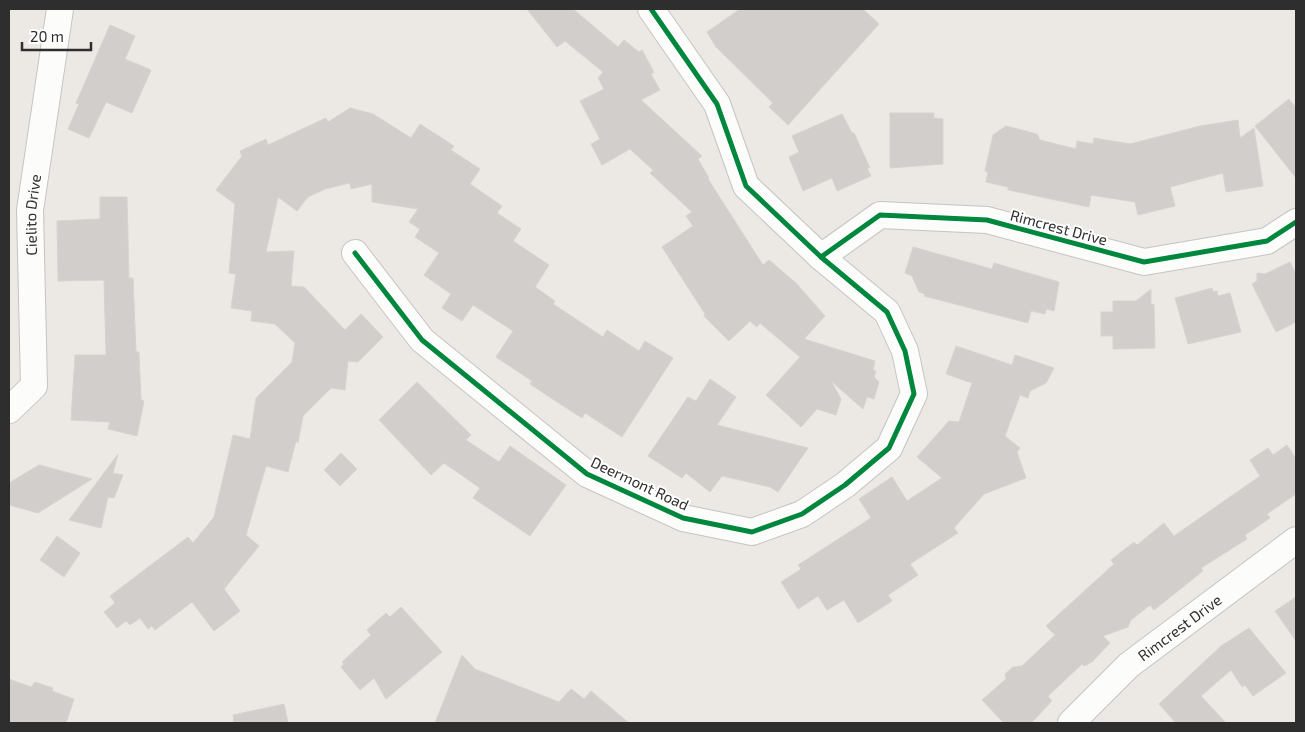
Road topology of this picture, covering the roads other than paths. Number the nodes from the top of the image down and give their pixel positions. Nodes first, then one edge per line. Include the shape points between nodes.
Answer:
1 (60, 9) edge
2 (650, 9) edge
3 (1296, 222) edge
4 (355, 253) dead end
5 (820, 256) junction
6 (9, 410) edge
7 (1296, 540) edge
8 (1071, 723) edge

1 - 6 street, Cielito Drive via 30,210 34,386
2 - 5 street, Deermont Road via 717,104 746,186
3 - 5 street, Rimcrest Drive via 1267,241 1144,262 987,220 880,215
4 - 5 street, Deermont Road via 422,340 587,474 683,518 752,532 802,514 844,486 890,448 914,394 905,351 886,312
7 - 8 street, Rimcrest Drive via 1129,665

